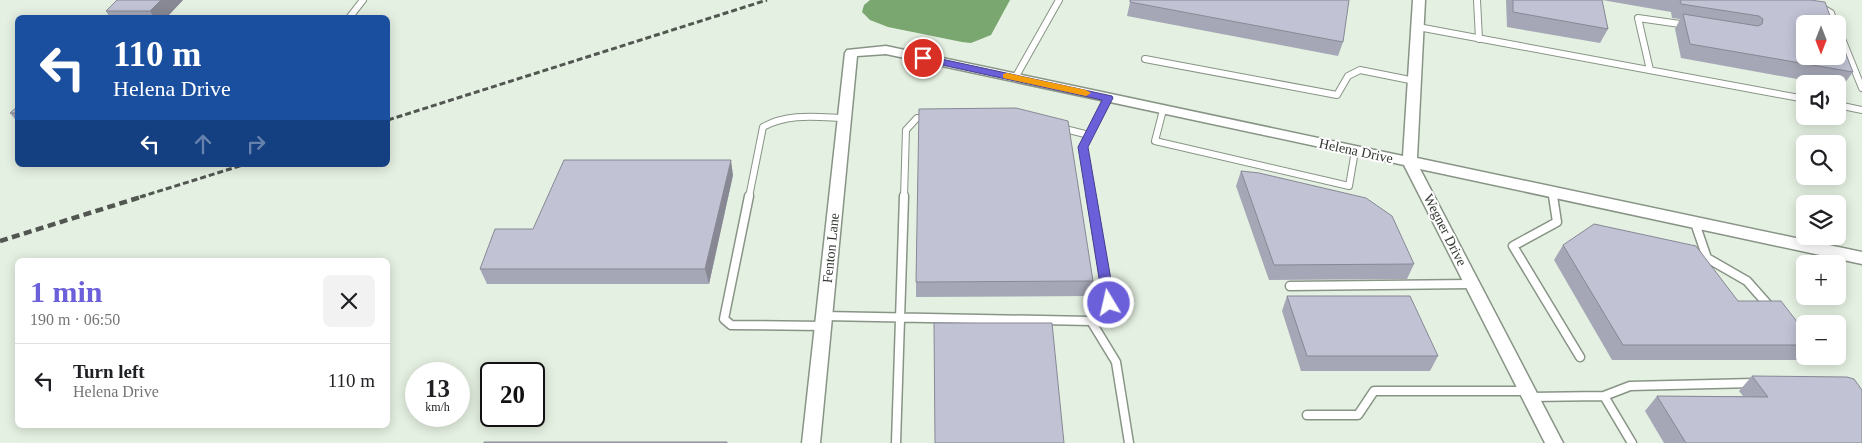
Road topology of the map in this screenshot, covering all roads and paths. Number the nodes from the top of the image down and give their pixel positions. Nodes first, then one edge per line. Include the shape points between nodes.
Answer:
1 (363, 0) edge
2 (1059, 0) edge
3 (1420, 0) edge
4 (1478, 0) edge
5 (1816, 3) edge
6 (351, 15) edge
7 (1832, 15) edge
8 (1693, 26) edge
9 (1418, 28) junction
10 (1479, 39) junction
11 (1846, 49) edge
12 (851, 53) joint
13 (1145, 59) dead end
14 (1650, 70) junction
15 (1016, 78) junction
16 (1415, 82) junction
17 (1862, 88) edge
18 (1796, 97) edge
19 (1108, 98) junction
20 (1846, 107) edge
21 (1163, 110) junction
22 (1862, 110) edge
23 (844, 118) junction
24 (935, 118) edge
25 (1054, 127) edge
26 (1089, 135) junction
27 (1355, 151) junction
28 (1410, 163) junction
29 (1553, 193) junction
30 (1695, 222) junction
31 (1862, 258) edge
32 (1472, 284) junction
33 (1290, 286) dead end
34 (1778, 316) edge
35 (899, 318) junction
36 (823, 321) junction
37 (1091, 321) junction
38 (1580, 357) dead end
39 (1766, 383) edge
40 (1528, 394) junction
41 (1604, 396) junction
42 (1307, 415) dead end
43 (811, 443) edge
44 (896, 443) edge
45 (1129, 443) edge
46 (1554, 443) edge
47 (1632, 443) edge

1 - 6 lane
2 - 15 lane
3 - 9 street
4 - 10 lane
5 - 7 lane
8 - 14 lane via 1638,18
9 - 10 lane
9 - 16 street
10 - 14 lane
11 - 17 lane
12 - 15 street, Helena Drive via 886,50
12 - 23 street, Fenton Lane
13 - 16 lane via 1337,95 1348,76 1360,70
14 - 18 lane
15 - 19 street, Helena Drive
16 - 28 street
19 - 21 street, Helena Drive
19 - 26 lane
20 - 22 lane
21 - 27 street, Helena Drive
21 - 27 lane via 1155,141 1349,186
23 - 36 street, Fenton Lane
23 - 36 lane via 797,117 772,121 763,127 724,318 731,325
24 - 35 lane via 917,118 906,130
25 - 26 lane
26 - 37 lane via 1083,147 1109,303
27 - 28 street, Helena Drive
28 - 29 street, Helena Drive
28 - 32 street, Wegner Drive
29 - 30 street, Helena Drive
29 - 38 lane via 1557,222 1513,246
30 - 31 street, Helena Drive
30 - 34 lane via 1707,258 1747,281
32 - 33 lane
32 - 40 street, Wegner Drive
35 - 36 lane
35 - 37 lane
35 - 44 lane
36 - 43 street, Fenton Lane
37 - 45 lane via 1116,362
39 - 41 lane via 1630,386
40 - 41 lane
40 - 42 lane via 1374,391 1358,415
40 - 46 street, Wegner Drive
41 - 47 lane

